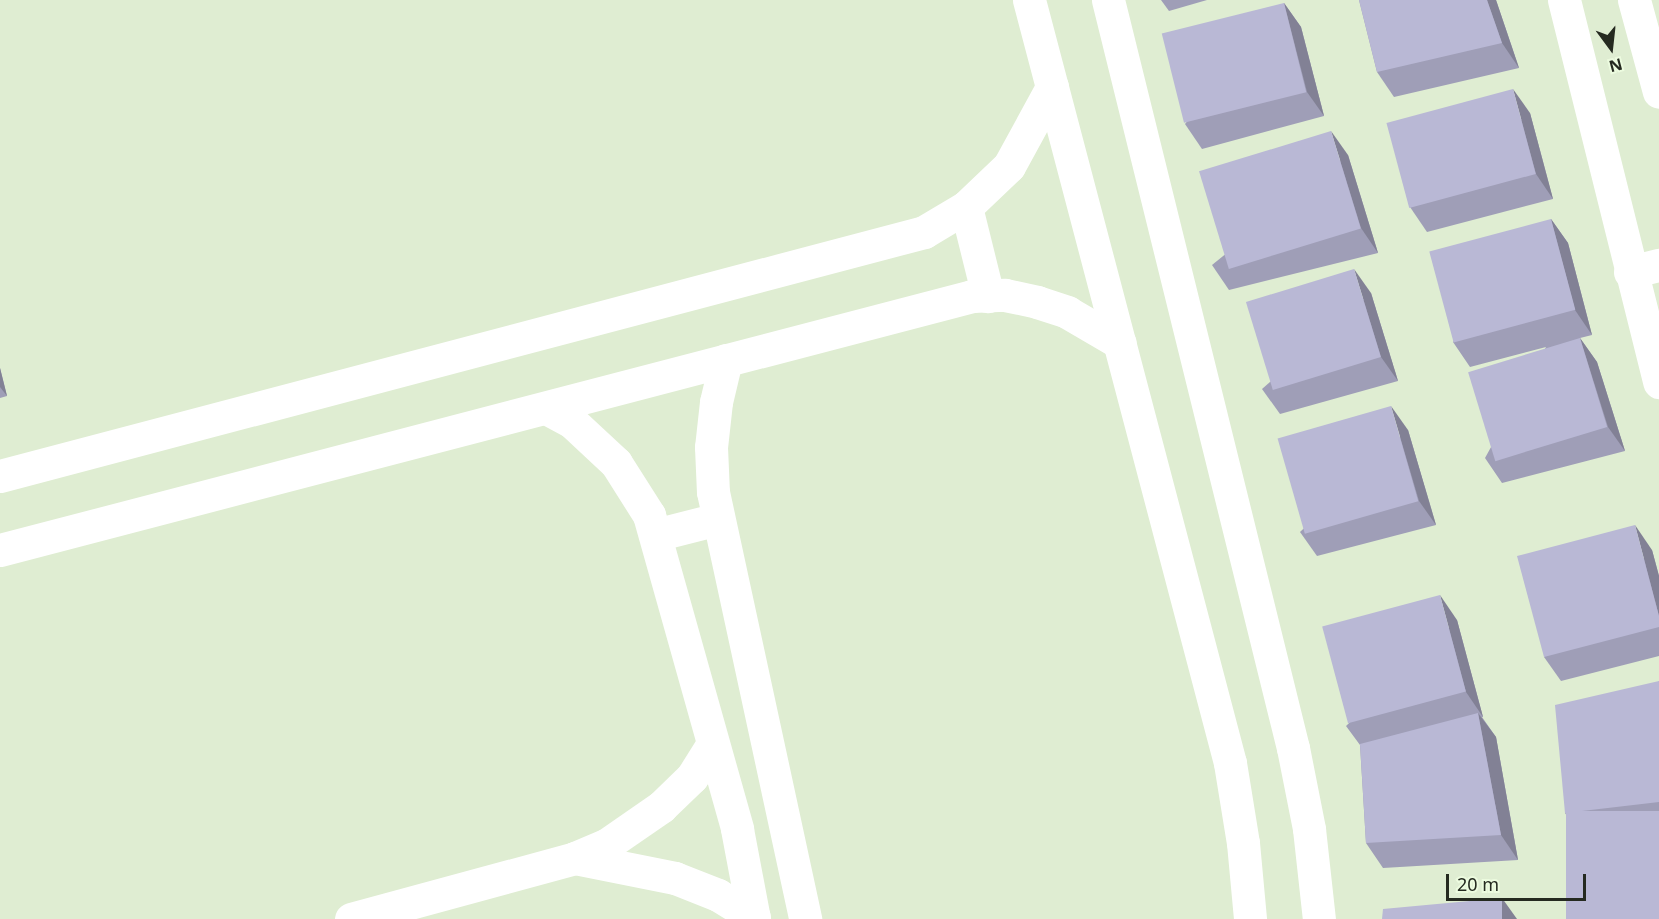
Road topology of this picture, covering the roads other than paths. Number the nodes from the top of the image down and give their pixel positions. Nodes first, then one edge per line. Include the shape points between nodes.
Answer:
1 (1029, 0) edge
2 (1108, 0) edge
3 (1564, 0) edge
4 (1634, 0) edge
5 (1052, 87) junction
6 (1659, 92) edge
7 (966, 207) junction
8 (1645, 268) edge
9 (988, 296) junction
10 (1120, 343) junction
11 (726, 360) junction
12 (1659, 382) edge
13 (546, 408) junction
14 (0, 476) edge
15 (718, 519) junction
16 (655, 534) junction
17 (0, 550) edge
18 (713, 744) junction
19 (575, 858) junction
20 (754, 918) edge
21 (351, 919) edge
22 (805, 919) edge
23 (1250, 919) edge
24 (1318, 919) edge

1 - 5 street
2 - 24 street via 1293,748 1309,829
3 - 8 street
4 - 6 street
5 - 7 street via 1009,166
5 - 10 street
7 - 9 street
7 - 14 street via 924,232
8 - 12 street
9 - 10 street via 1005,295 1067,312
9 - 11 street via 940,302
10 - 23 street via 1230,763
11 - 13 street
11 - 15 street via 711,447
13 - 16 street via 572,422 616,463 634,488
13 - 17 street
15 - 16 street
15 - 22 street
16 - 18 street
18 - 19 street via 692,777 661,807 606,844
18 - 20 street via 737,828
19 - 20 street via 675,878 718,895
19 - 21 street

